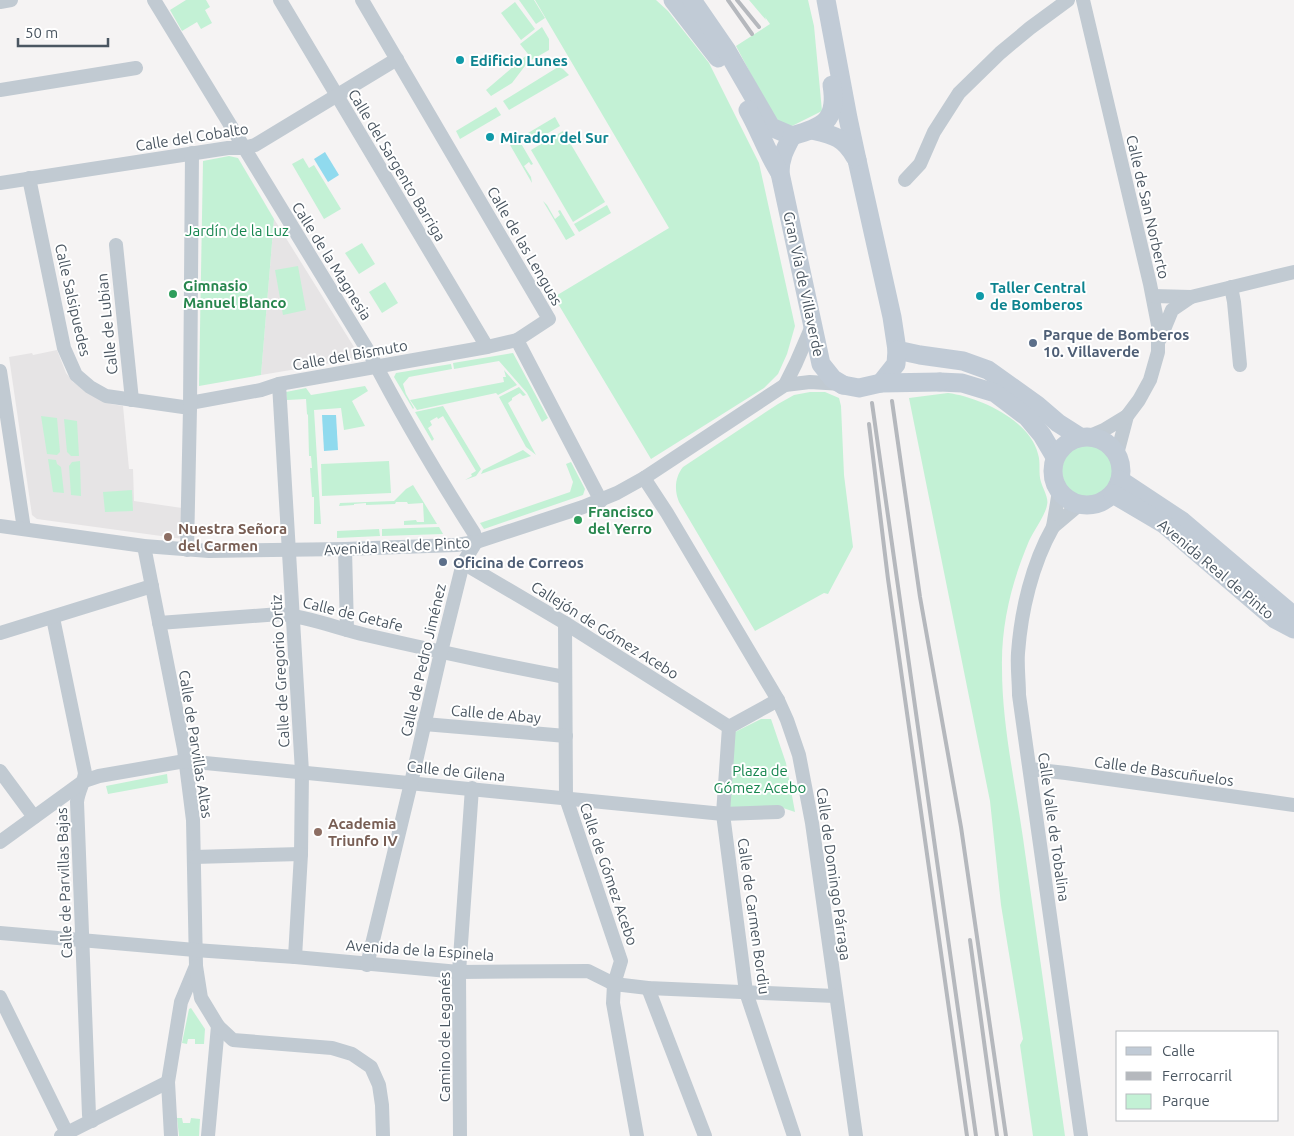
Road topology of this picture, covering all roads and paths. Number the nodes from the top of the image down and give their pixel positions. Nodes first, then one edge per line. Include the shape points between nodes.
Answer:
1 (10, 0) edge
2 (154, 0) edge
3 (280, 0) edge
4 (362, 0) edge
5 (673, 0) edge
6 (692, 0) edge
7 (816, 0) edge
8 (826, 0) edge
9 (1068, 0) edge
10 (1082, 0) edge
11 (0, 2) edge
12 (723, 55) junction
13 (397, 60) junction
14 (136, 68) dead end
15 (0, 90) edge
16 (337, 96) junction
17 (812, 130) junction
18 (792, 136) junction
19 (244, 148) junction
20 (192, 153) junction
21 (857, 160) junction
22 (780, 173) junction
23 (29, 178) junction
24 (905, 180) dead end
25 (0, 182) edge
26 (116, 245) dead end
27 (1294, 272) edge
28 (1231, 287) junction
29 (1153, 296) junction
30 (1191, 297) junction
31 (812, 326) junction
32 (517, 340) junction
33 (1159, 344) junction
34 (487, 347) junction
35 (897, 350) junction
36 (1240, 365) dead end
37 (377, 366) junction
38 (0, 375) edge
39 (880, 383) junction
40 (279, 384) junction
41 (785, 385) junction
42 (843, 385) junction
43 (132, 400) junction
44 (190, 406) junction
45 (1127, 416) junction
46 (1085, 437) junction
47 (1117, 454) junction
48 (1056, 457) junction
49 (644, 478) junction
50 (1117, 487) junction
51 (1059, 491) junction
52 (601, 501) junction
53 (1079, 505) junction
54 (0, 526) edge
55 (1053, 528) junction
56 (24, 529) junction
57 (476, 542) junction
58 (144, 546) junction
59 (344, 549) junction
60 (187, 550) junction
61 (290, 550) junction
62 (464, 562) junction
63 (152, 586) junction
64 (292, 615) junction
65 (1294, 616) edge
66 (53, 618) junction
67 (159, 623) junction
68 (565, 623) junction
69 (1294, 629) edge
70 (347, 630) junction
71 (0, 633) edge
72 (440, 652) junction
73 (565, 677) junction
74 (778, 700) junction
75 (424, 724) junction
76 (729, 727) junction
77 (566, 736) junction
78 (186, 760) junction
79 (1030, 769) junction
80 (0, 771) edge
81 (302, 772) junction
82 (84, 781) junction
83 (411, 783) junction
84 (472, 788) junction
85 (566, 798) junction
86 (1294, 805) edge
87 (778, 812) dead end
88 (723, 814) junction
89 (34, 817) junction
90 (0, 842) edge
91 (300, 854) junction
92 (194, 857) junction
93 (0, 933) edge
94 (83, 941) junction
95 (195, 950) junction
96 (294, 957) junction
97 (367, 964) junction
98 (196, 966) junction
99 (459, 972) junction
100 (614, 984) junction
101 (648, 988) junction
102 (746, 992) junction
103 (835, 996) junction
104 (0, 997) edge
105 (218, 1026) junction
106 (168, 1082) junction
107 (92, 1121) junction
108 (64, 1134) edge
109 (171, 1136) edge
110 (208, 1136) edge
111 (383, 1136) edge
112 (460, 1136) edge
113 (636, 1136) edge
114 (705, 1136) edge
115 (794, 1136) edge
116 (856, 1136) edge
117 (1081, 1136) edge

1 - 11 street
2 - 19 street, Calle de la Magnesia
3 - 16 street, Calle del Sargento Barriga
4 - 13 street, Calle de las Lenguas
5 - 12 main road
6 - 12 main road
7 - 17 main road, bridge via 834,105 830,116
8 - 21 main road, bridge
9 - 24 street via 1022,34 959,93 934,132 920,164
10 - 29 street, Calle de San Norberto
12 - 18 main road via 772,126
12 - 22 main road via 769,157
13 - 16 street, Calle del Cobalto
13 - 32 street, Calle de las Lenguas via 549,318
14 - 15 street
16 - 19 street, Calle del Cobalto via 255,145
16 - 34 street, Calle del Sargento Barriga
17 - 18 main road, bridge
17 - 21 main road, bridge via 842,140
18 - 22 main road, Gran Vía de Villaverde via 782,153
19 - 20 street, Calle del Cobalto
19 - 37 street, Calle de la Magnesia
20 - 23 street, Calle del Cobalto
20 - 44 street
21 - 35 main road
22 - 31 main road, Gran Vía de Villaverde
23 - 25 street, Calle del Cobalto
23 - 43 street, Calle Salsipuedes via 64,348 76,375 106,396
26 - 43 street, Calle de Lubian
27 - 28 street
28 - 30 street
28 - 36 street
29 - 30 street
29 - 33 street, Calle de San Norberto
30 - 33 street via 1172,310
31 - 41 street, Avenida Real de Pinto
31 - 42 main road, Gran Vía de Villaverde via 821,364 833,379
32 - 34 street, Calle del Bismuto
32 - 52 street
33 - 45 street, Calle de San Norberto via 1150,380
34 - 37 street, Calle del Bismuto
35 - 39 main road, bridge via 896,364
35 - 46 main road via 988,370 1058,423
37 - 40 street, Calle del Bismuto
37 - 57 street, Calle de la Magnesia via 474,533
38 - 56 street
39 - 42 main road, bridge via 859,388
39 - 48 main road, bridge via 962,383 995,392 1027,417
40 - 44 street, Calle del Bismuto
40 - 61 street, Calle de Gregorio Ortiz
41 - 42 street, Avenida Real de Pinto via 810,382
41 - 49 street, Avenida Real de Pinto
43 - 44 street, Calle Salsipuedes
44 - 60 street
45 - 46 street, Calle de San Norberto
45 - 47 street, Calle de San Norberto
46 - 47 main road via 1105,442
46 - 48 main road via 1066,444
47 - 50 main road via 1121,465
48 - 51 main road via 1052,468
49 - 52 street, Avenida Real de Pinto
49 - 74 street, Calle de Domingo Párraga
50 - 53 main road via 1106,500 1093,505
50 - 65 main road, Avenida Real de Pinto via 1182,521
50 - 69 main road, Avenida Real de Pinto via 1275,619
51 - 53 main road
51 - 55 street, Calle Valle de Tobalina
52 - 57 street, Avenida Real de Pinto
53 - 55 street, Calle Valle de Tobalina
54 - 56 street, Avenida Real de Pinto
55 - 79 street, Calle Valle de Tobalina via 1041,549 1032,578 1018,654 1019,695
56 - 58 street, Avenida Real de Pinto
57 - 59 street, Avenida Real de Pinto
57 - 62 street, Calle de Pedro Jiménez
58 - 60 street, Avenida Real de Pinto
58 - 63 street, Calle de Parvillas Altas
59 - 61 street, Avenida Real de Pinto
59 - 70 street
60 - 61 street, Avenida Real de Pinto
61 - 64 street, Calle de Gregorio Ortiz
62 - 68 street, Callejón de Gómez Acebo
62 - 72 street, Calle de Pedro Jiménez
63 - 66 street
63 - 67 street, Calle de Parvillas Altas
64 - 67 street, Calle de Getafe
64 - 70 street, Calle de Getafe
64 - 81 street, Calle de Gregorio Ortiz
66 - 71 street
66 - 82 street, Calle de Parvillas Bajas
67 - 78 street, Calle de Parvillas Altas
68 - 73 street, Calle de Gómez Acebo
68 - 76 street, Callejón de Gómez Acebo
70 - 72 street, Calle de Getafe
72 - 73 street, Calle de Getafe
72 - 75 street, Calle de Pedro Jiménez
73 - 77 street, Calle de Gómez Acebo
74 - 76 street
74 - 103 street, Calle de Domingo Párraga via 799,755 812,823
75 - 77 street, Calle de Abay
75 - 83 street, Calle de Pedro Jiménez
76 - 88 street, Calle de Carmen Bordiu
77 - 85 street, Calle de Gómez Acebo
78 - 81 street, Calle de Gilena
78 - 82 street, Calle de Gilena
78 - 92 street, Calle de Parvillas Altas
79 - 86 street, Calle de Bascuñuelos
79 - 117 street, Calle Valle de Tobalina
80 - 89 street
81 - 83 street, Calle de Gilena
81 - 91 street, Calle de Gregorio Ortiz
82 - 89 street
82 - 94 street, Calle de Parvillas Bajas via 77,802
83 - 84 street, Calle de Gilena
83 - 97 street, Calle de Pedro Jiménez
84 - 85 street, Calle de Gilena
84 - 99 street, Camino de Leganés
85 - 88 street, Calle de Gilena
85 - 100 street, Calle de Gómez Acebo via 621,961
87 - 88 street, Calle de Gilena
88 - 102 street, Calle de Carmen Bordiu
89 - 90 street
91 - 92 street
91 - 96 street, Calle de Gregorio Ortiz
92 - 95 street, Calle de Parvillas Altas
93 - 94 street, Avenida de la Espinela
94 - 95 street, Avenida de la Espinela
94 - 107 street, Calle de Parvillas Bajas via 89,1115
95 - 96 street, Avenida de la Espinela
95 - 98 street, Calle de Parvillas Altas
96 - 97 street, Avenida de la Espinela
97 - 99 street, Avenida de la Espinela
98 - 105 street, Calle de Parvillas Altas via 201,998
98 - 106 street via 181,1002
99 - 100 street, Avenida de la Espinela via 588,971
99 - 112 street, Camino de Leganés
100 - 101 street, Avenida de la Espinela
100 - 113 street, Calle de Gómez Acebo via 613,1003
101 - 102 street, Avenida de la Espinela
101 - 114 street
102 - 103 street, Avenida de la Espinela
102 - 115 street, Calle de Carmen Bordiu
103 - 116 street, Calle de Domingo Párraga
104 - 108 street
105 - 110 street
105 - 111 street via 233,1040 332,1048 352,1054 371,1068 379,1085
106 - 107 street
106 - 109 street
107 - 108 street

